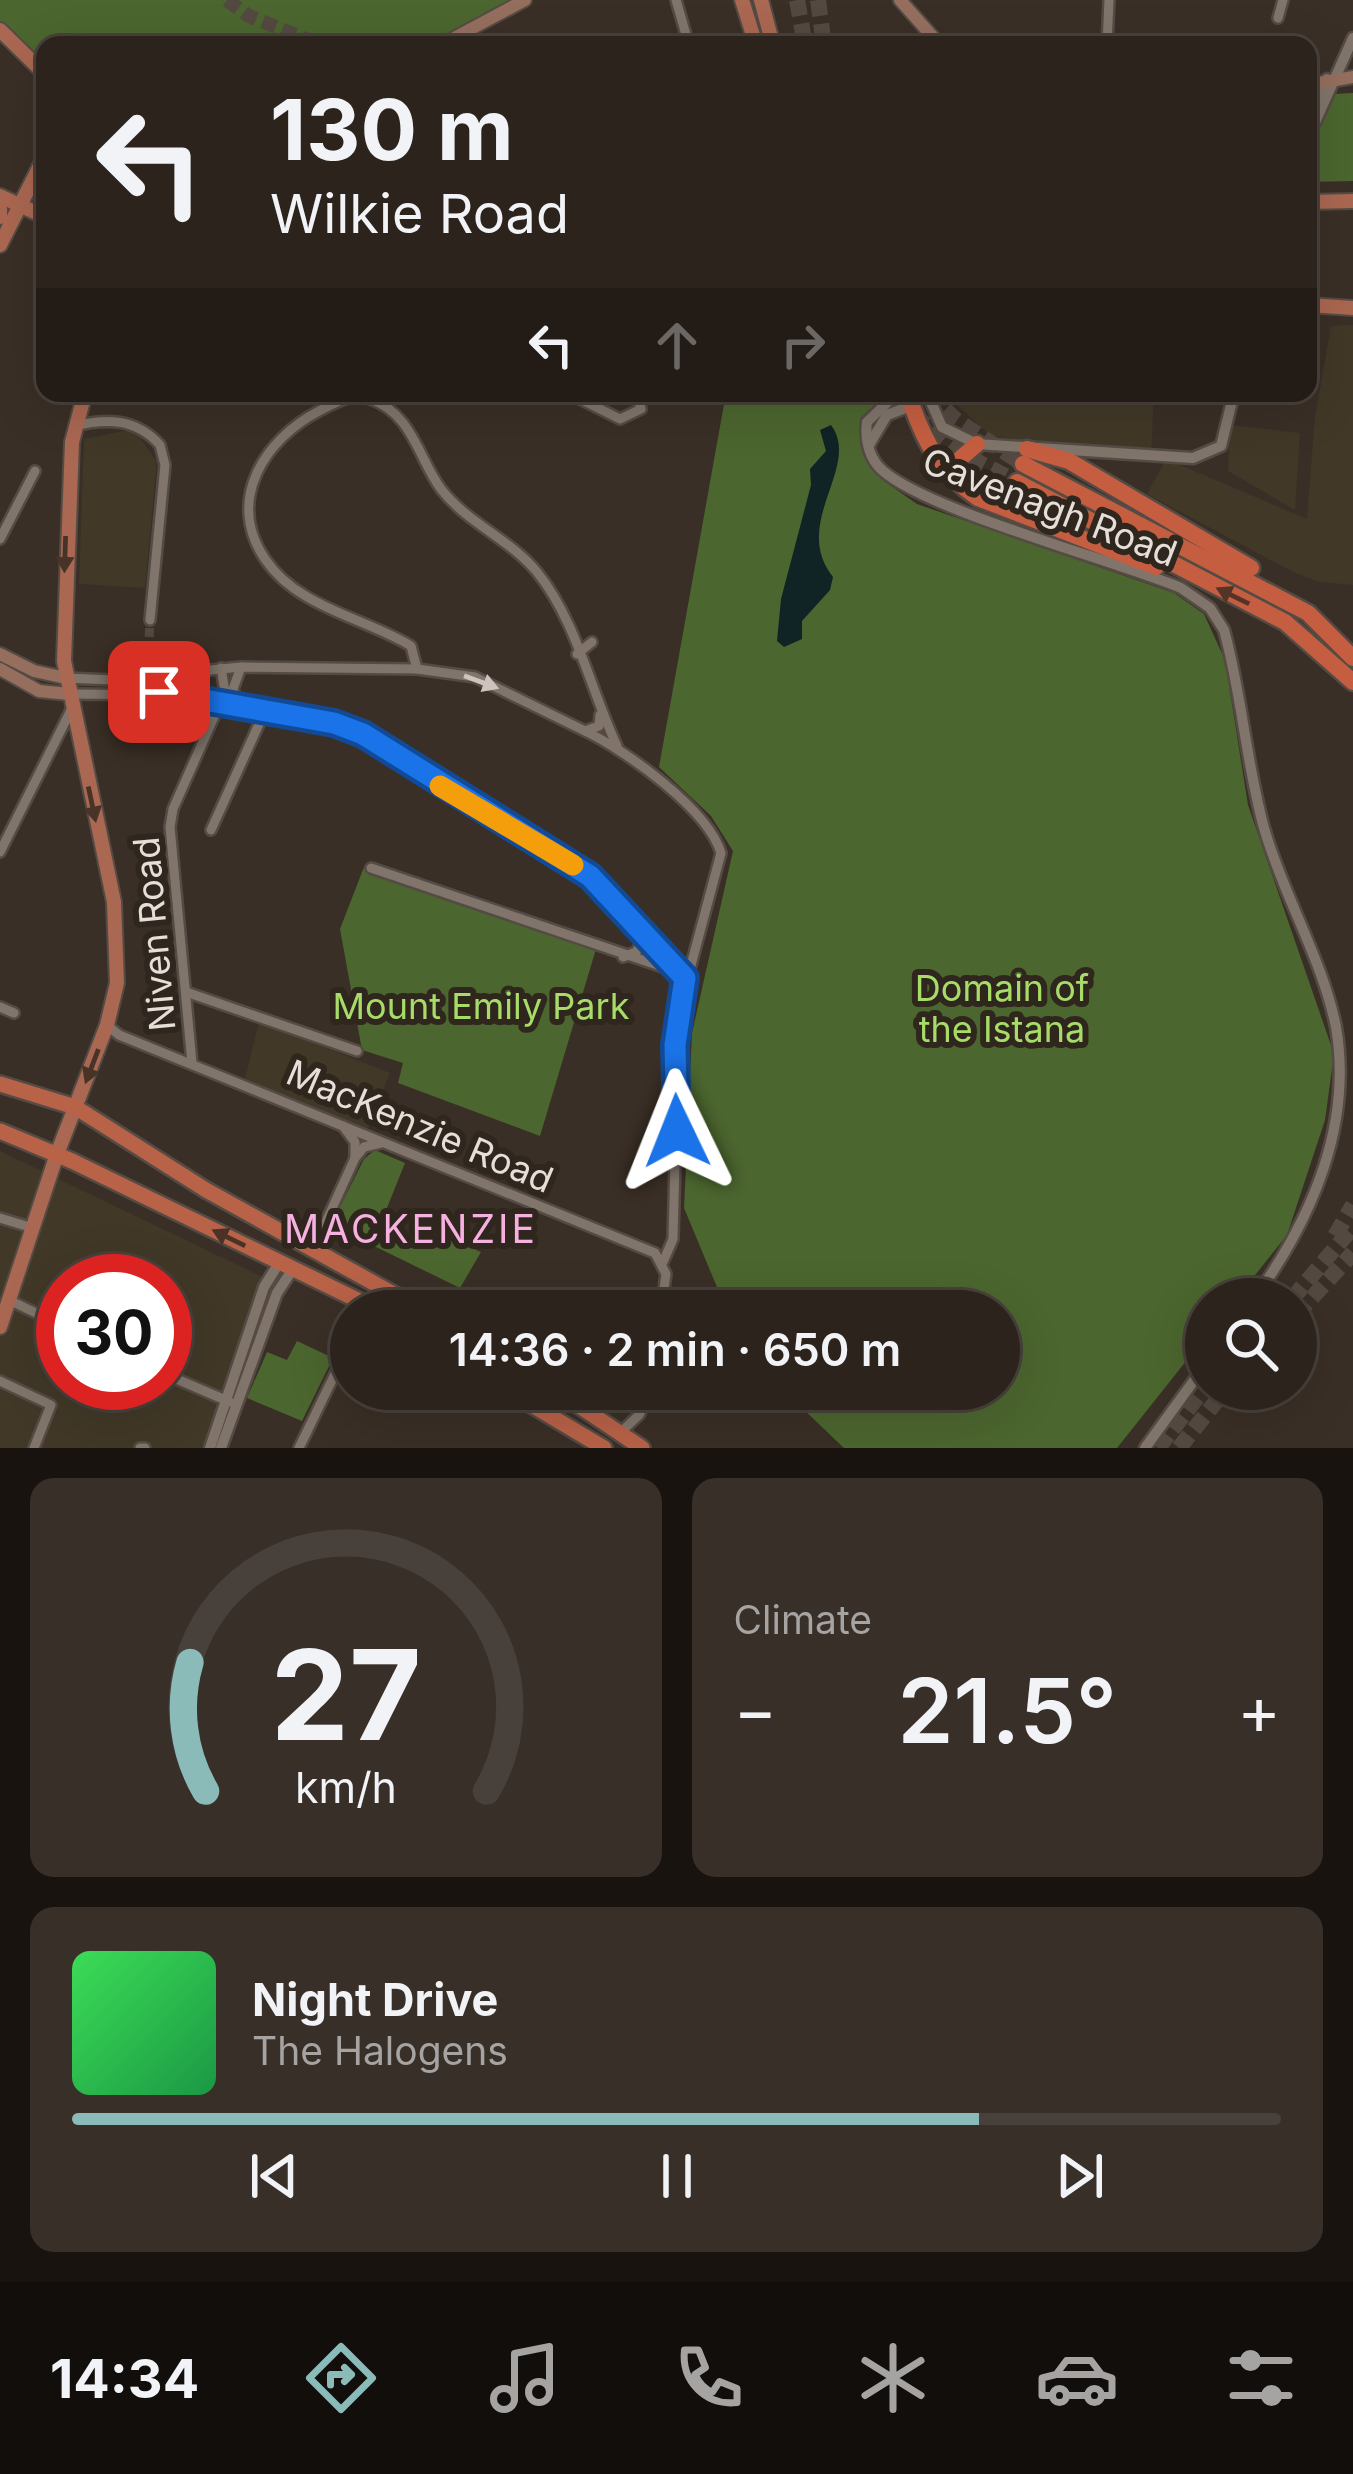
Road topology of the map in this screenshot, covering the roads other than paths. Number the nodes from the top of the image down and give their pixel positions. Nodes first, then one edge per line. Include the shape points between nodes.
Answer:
1 (525, 0) edge
2 (676, 0) edge
3 (742, 0) edge
4 (761, 0) edge
5 (899, 0) edge
6 (1109, 0) edge
7 (1283, 0) edge
8 (1278, 18) dead end
9 (1353, 23) edge
10 (0, 30) edge
11 (458, 36) edge
12 (686, 36) edge
13 (753, 36) edge
14 (771, 36) edge
15 (932, 36) edge
16 (1107, 36) edge
17 (1353, 38) edge
18 (36, 65) edge
19 (1353, 77) edge
20 (1331, 79) junction
21 (1317, 83) edge
22 (1317, 104) edge
23 (1317, 115) edge
24 (36, 174) edge
25 (0, 196) edge
26 (1353, 201) edge
27 (1317, 202) edge
28 (20, 205) junction
29 (36, 213) edge
30 (0, 245) edge
31 (1317, 306) edge
32 (1353, 308) edge
33 (82, 402) edge
34 (85, 402) edge
35 (346, 402) edge
36 (374, 402) edge
37 (584, 402) edge
38 (640, 402) edge
39 (886, 402) edge
40 (910, 402) edge
41 (919, 402) edge
42 (922, 402) edge
43 (1232, 402) edge
44 (98, 420) junction
45 (74, 426) junction
46 (977, 444) junction
47 (869, 445) junction
48 (1023, 465) junction
49 (35, 471) dead end
50 (978, 498) junction
51 (0, 539) edge
52 (1180, 570) junction
53 (150, 620) tunnel mouth
54 (403, 641) junction
55 (592, 642) dead end
56 (0, 654) edge
57 (577, 654) junction
58 (1353, 658) edge
59 (148, 664) tunnel mouth
60 (241, 667) junction
61 (221, 668) junction
62 (398, 668) junction
63 (0, 669) edge
64 (417, 669) junction
65 (148, 677) junction
66 (1353, 682) edge
67 (69, 693) junction
68 (219, 701) junction
69 (238, 707) junction
70 (600, 709) junction
71 (264, 713) junction
72 (581, 729) junction
73 (617, 746) junction
74 (211, 830) dead end
75 (0, 852) edge
76 (371, 868) dead end
77 (644, 937) junction
78 (623, 957) junction
79 (674, 970) junction
80 (685, 978) junction
81 (186, 992) junction
82 (0, 1007) edge
83 (14, 1013) dead end
84 (107, 1025) junction
85 (357, 1051) dead end
86 (192, 1063) junction
87 (0, 1084) edge
88 (75, 1107) junction
89 (339, 1122) junction
90 (0, 1131) edge
91 (386, 1142) junction
92 (57, 1154) junction
93 (355, 1158) junction
94 (0, 1216) edge
95 (31, 1227) junction
96 (313, 1250) junction
97 (663, 1262) junction
98 (286, 1266) junction
99 (1266, 1278) edge
100 (334, 1290) edge
101 (386, 1290) edge
102 (662, 1290) edge
103 (11, 1300) junction
104 (36, 1312) edge
105 (0, 1327) edge
106 (255, 1333) junction
107 (0, 1381) edge
108 (330, 1383) edge
109 (192, 1385) edge
110 (1185, 1393) edge
111 (227, 1400) junction
112 (522, 1410) edge
113 (541, 1410) edge
114 (587, 1410) edge
115 (637, 1410) edge
116 (237, 1411) junction
117 (621, 1432) junction
118 (34, 1448) edge
119 (210, 1448) edge
120 (221, 1448) edge
121 (298, 1448) edge
122 (592, 1448) edge
123 (604, 1448) edge
124 (642, 1448) edge
125 (1145, 1448) edge

1 - 11 main road
2 - 12 street
3 - 13 main road
4 - 14 main road
5 - 15 main road
6 - 16 street
7 - 8 street
9 - 20 street
10 - 18 main road
17 - 20 street
19 - 20 main road
20 - 21 main road
20 - 22 street
20 - 23 street
24 - 28 main road
25 - 28 main road
26 - 27 main road
28 - 29 main road
28 - 30 main road
31 - 32 main road
33 - 45 main road
34 - 44 street
35 - 54 street via 297,422 271,444 257,466 250,521 261,554 292,588
36 - 57 street via 412,432 453,503 534,569
37 - 38 street via 611,417 633,416
39 - 47 street, Cavenagh Road via 870,416
40 - 47 street, Cavenagh Road via 887,416
41 - 50 highway via 931,452
42 - 46 street via 942,428
43 - 48 street via 1221,446 1192,458
44 - 45 street
44 - 53 street via 148,433 163,454
45 -> 67 main road via 65,549
46 - 48 street
46 - 50 highway via 958,470
47 - 99 street, Cavenagh Road via 880,469 905,486 1180,588 1202,600 1224,630 1264,828 1330,1007 1341,1079 1330,1157 1311,1208
48 - 52 highway
48 - 58 highway via 1308,613
49 - 51 street
50 - 52 highway
66 -> 52 highway via 1286,622
54 - 62 street
54 - 64 street
55 - 57 street
56 - 67 main road
57 - 70 street
59 - 65 street
60 - 61 street
60 - 62 street
60 - 69 street via 233,688
61 - 65 street
61 - 68 street, Niven Road via 226,686
62 - 64 street
63 - 67 main road via 39,691
64 -> 72 street via 476,677
65 - 67 street
67 - 68 street via 173,692
67 - 75 street
67 -> 84 main road via 118,935
68 - 69 street
68 - 81 street, Niven Road via 171,818
69 - 71 street
70 - 72 street via 599,726
70 - 73 street
71 - 74 street
71 - 77 street via 363,734 590,876
72 - 73 street
73 - 80 street via 707,826 721,853
76 - 78 street
77 - 78 street
77 - 79 street
78 - 79 street
79 - 80 street
80 - 97 street via 675,1045 674,1239
81 - 85 street
81 - 86 street, Niven Road
82 - 83 street
84 - 86 street, MacKenzie Road
84 -> 88 main road
86 - 89 street, MacKenzie Road
87 - 88 highway
88 - 92 main road
88 - 96 highway
89 - 91 street, MacKenzie Road
89 - 93 street via 355,1142
90 - 92 highway
91 - 93 street
91 - 97 street, MacKenzie Road
92 - 95 main road
98 -> 92 highway
93 - 96 street
94 - 95 street
95 - 103 main road
96 - 101 highway
97 - 102 street
98 - 100 highway
98 - 106 street
103 - 104 street
103 - 105 main road
106 - 111 street
106 - 116 street
107 - 118 street via 52,1409
108 - 121 street
109 - 111 street
110 - 125 street
111 - 116 street
111 - 119 street
112 - 122 highway
113 - 123 highway
114 - 117 highway
115 - 117 street
116 - 120 street
117 - 124 highway

